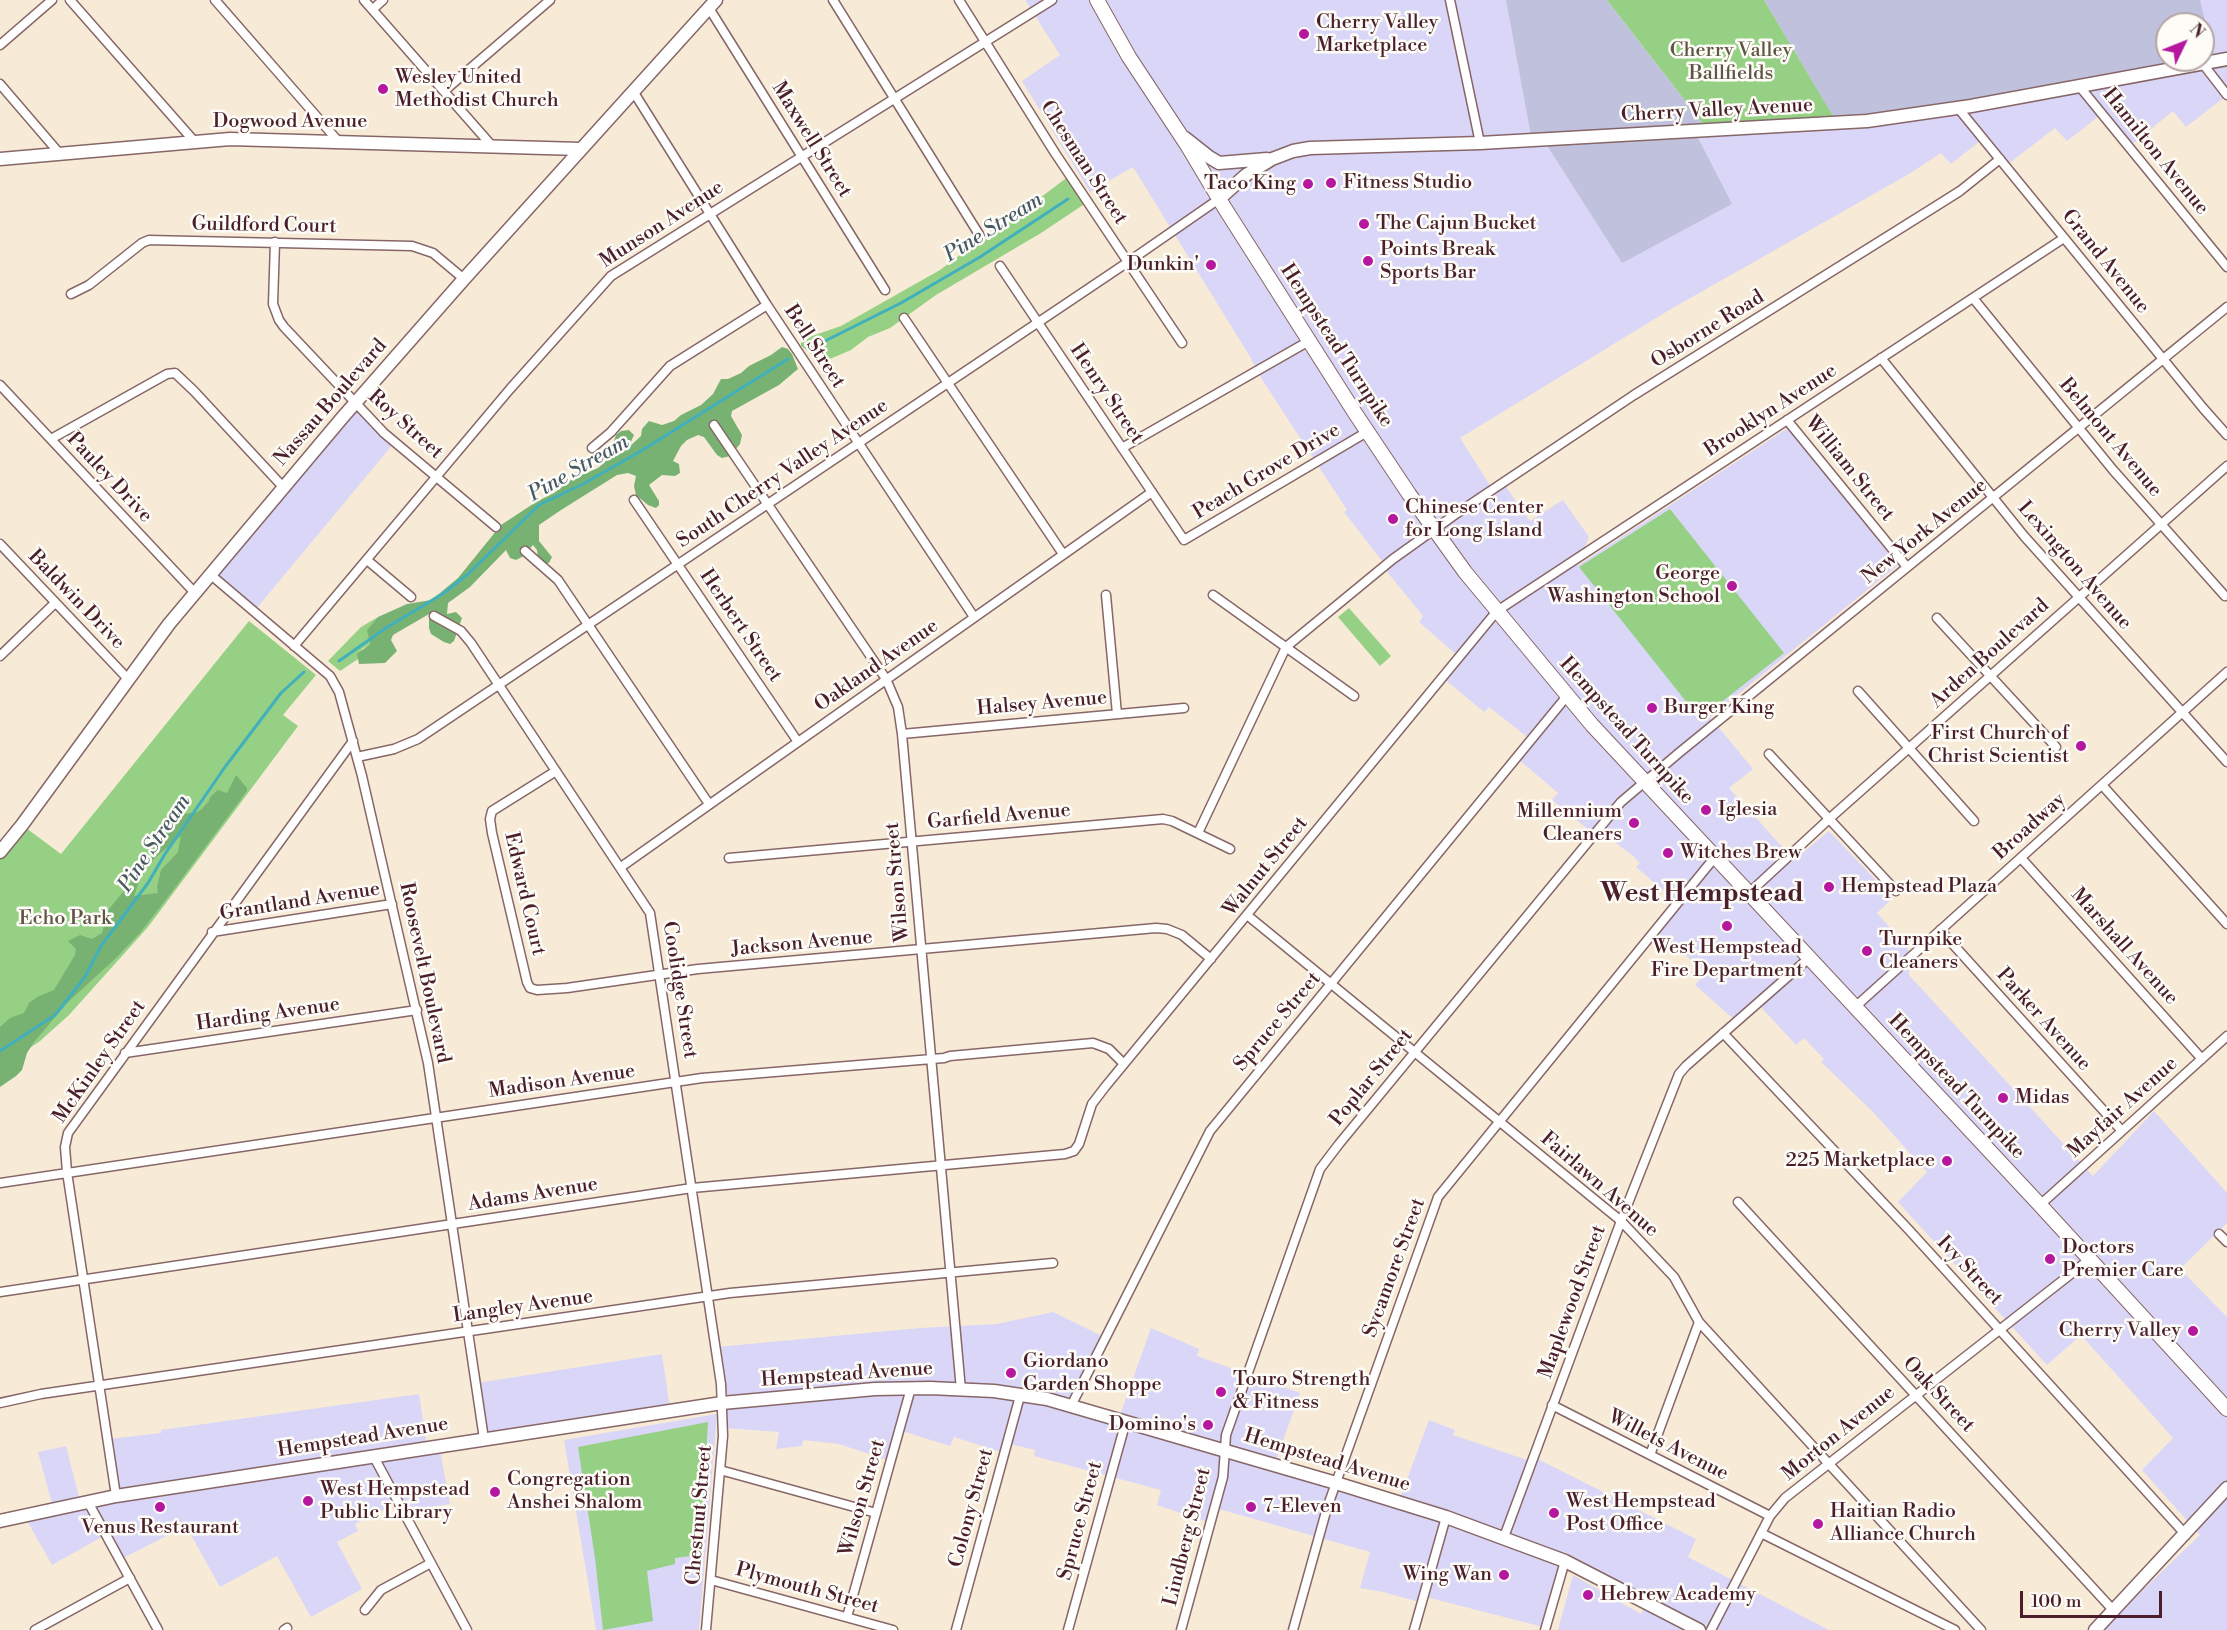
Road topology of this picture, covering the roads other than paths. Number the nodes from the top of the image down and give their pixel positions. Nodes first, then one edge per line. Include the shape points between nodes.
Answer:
1 (52, 0) edge
2 (70, 0) edge
3 (215, 0) edge
4 (364, 0) edge
5 (383, 0) edge
6 (550, 0) edge
7 (832, 0) edge
8 (959, 0) edge
9 (1052, 0) edge
10 (1097, 0) edge
11 (1450, 0) edge
12 (713, 4) edge
13 (372, 9) junction
14 (985, 41) junction
15 (0, 45) edge
16 (2160, 72) edge
17 (2209, 72) edge
18 (0, 84) edge
19 (2080, 87) junction
20 (444, 91) junction
21 (633, 91) junction
22 (2227, 95) edge
23 (894, 98) junction
24 (1959, 108) junction
25 (1179, 133) junction
26 (194, 141) junction
27 (338, 141) junction
28 (1480, 143) junction
29 (492, 146) junction
30 (580, 149) junction
31 (60, 154) junction
32 (802, 156) junction
33 (0, 159) edge
34 (1272, 159) junction
35 (2000, 159) junction
36 (1219, 199) junction
37 (710, 213) junction
38 (980, 236) dead end
39 (2064, 238) junction
40 (275, 242) junction
41 (1128, 262) junction
42 (1000, 266) dead end
43 (2227, 267) edge
44 (464, 279) junction
45 (885, 290) dead end
46 (71, 294) dead end
47 (1973, 298) junction
48 (767, 305) junction
49 (2227, 308) edge
50 (904, 318) dead end
51 (1038, 323) junction
52 (1309, 341) junction
53 (1182, 343) dead end
54 (1881, 358) junction
55 (2163, 360) junction
56 (948, 383) junction
57 (0, 385) edge
58 (356, 403) junction
59 (1787, 420) junction
60 (714, 425) dead end
61 (2079, 428) junction
62 (1367, 432) junction
63 (2227, 435) edge
64 (51, 439) junction
65 (858, 444) junction
66 (592, 448) dead end
67 (1122, 448) junction
68 (2227, 466) edge
69 (437, 477) junction
70 (284, 488) junction
71 (1152, 492) junction
72 (1993, 498) junction
73 (634, 500) dead end
74 (768, 504) junction
75 (2161, 524) junction
76 (496, 527) dead end
77 (1434, 529) junction
78 (1184, 540) joint
79 (0, 544) edge
80 (525, 551) dead end
81 (1063, 554) junction
82 (367, 560) junction
83 (678, 565) junction
84 (1907, 567) junction
85 (211, 575) junction
86 (195, 593) junction
87 (1106, 595) dead end
88 (1213, 595) dead end
89 (2224, 596) dead end
90 (411, 597) dead end
91 (2079, 597) junction
92 (55, 603) junction
93 (1497, 611) junction
94 (434, 616) dead end
95 (974, 617) junction
96 (1937, 618) dead end
97 (589, 625) junction
98 (294, 646) junction
99 (1286, 647) junction
100 (0, 656) edge
101 (2227, 672) edge
102 (1990, 676) junction
103 (128, 679) junction
104 (886, 679) junction
105 (499, 685) junction
106 (1858, 691) dead end
107 (1354, 696) dead end
108 (1567, 696) junction
109 (1184, 708) dead end
110 (2182, 712) junction
111 (1117, 714) junction
112 (903, 734) junction
113 (353, 741) junction
114 (798, 742) junction
115 (2056, 747) dead end
116 (1909, 748) junction
117 (1769, 754) dead end
118 (357, 757) junction
119 (2227, 762) edge
120 (556, 771) junction
121 (1645, 782) junction
122 (2102, 785) junction
123 (709, 804) junction
124 (1828, 819) junction
125 (1974, 821) dead end
126 (1198, 833) junction
127 (911, 842) junction
128 (1230, 849) dead end
129 (0, 852) edge
130 (1715, 857) junction
131 (729, 858) dead end
132 (2021, 858) junction
133 (621, 867) junction
134 (1896, 891) dead end
135 (1749, 893) junction
136 (392, 904) junction
137 (1247, 915) junction
138 (2227, 924) edge
139 (1940, 930) junction
140 (212, 932) junction
141 (921, 950) junction
142 (1809, 958) junction
143 (1210, 959) junction
144 (660, 974) junction
145 (1331, 984) junction
146 (530, 988) joint
147 (1855, 1007) junction
148 (417, 1010) junction
149 (1723, 1033) junction
150 (2227, 1036) edge
151 (1415, 1052) junction
152 (125, 1053) junction
153 (931, 1058) junction
154 (2202, 1059) junction
155 (1124, 1064) junction
156 (676, 1082) junction
157 (436, 1117) junction
158 (1498, 1121) junction
159 (2122, 1131) junction
160 (1074, 1151) joint
161 (940, 1165) junction
162 (67, 1172) junction
163 (0, 1183) edge
164 (692, 1188) junction
165 (1738, 1202) dead end
166 (2040, 1205) junction
167 (1621, 1221) junction
168 (452, 1224) junction
169 (2219, 1234) dead end
170 (2227, 1242) edge
171 (2090, 1259) junction
172 (1053, 1263) dead end
173 (950, 1273) junction
174 (84, 1279) junction
175 (0, 1292) edge
176 (708, 1296) junction
177 (1699, 1322) junction
178 (2000, 1330) junction
179 (468, 1331) junction
180 (99, 1386) junction
181 (911, 1388) junction
182 (961, 1390) junction
183 (1915, 1394) junction
184 (1020, 1396) junction
185 (0, 1403) edge
186 (722, 1403) junction
187 (1552, 1405) junction
188 (1071, 1406) junction
189 (2227, 1408) edge
190 (1126, 1421) junction
191 (484, 1439) junction
192 (1224, 1451) junction
193 (1650, 1455) junction
194 (374, 1457) junction
195 (1829, 1464) junction
196 (720, 1470) junction
197 (1336, 1483) junction
198 (2227, 1488) edge
199 (116, 1496) junction
200 (88, 1502) junction
201 (876, 1513) junction
202 (1770, 1516) junction
203 (1446, 1517) junction
204 (0, 1521) edge
205 (1761, 1533) junction
206 (2186, 1535) junction
207 (1504, 1537) junction
208 (1564, 1561) junction
209 (431, 1563) junction
210 (130, 1578) junction
211 (711, 1580) junction
212 (365, 1610) dead end
213 (2114, 1611) junction
214 (847, 1617) junction
215 (35, 1630) edge
216 (158, 1630) edge
217 (467, 1630) edge
218 (706, 1630) edge
219 (893, 1630) edge
220 (956, 1630) edge
221 (1068, 1630) edge
222 (1180, 1630) edge
223 (1293, 1630) edge
224 (1414, 1630) edge
225 (1545, 1630) edge
226 (1699, 1630) edge
227 (1711, 1630) edge
228 (1954, 1630) edge
229 (1981, 1630) edge
230 (2095, 1630) edge

1 - 15 street
2 - 26 street
3 - 27 street
4 - 13 street
5 - 13 street
6 - 20 street
7 - 23 street
8 - 14 street, Chesman Street
9 - 14 street, Munson Avenue
10 - 25 main road, Hempstead Turnpike
11 - 28 street
12 - 21 main road, Nassau Boulevard
12 - 32 street, Maxwell Street
13 - 20 street
14 - 23 street, Munson Avenue
14 - 41 street, Chesman Street
16 - 19 main road, Cherry Valley Avenue
17 - 22 street
18 - 31 street
19 - 24 main road, Cherry Valley Avenue
19 - 43 street, Hamilton Avenue
20 - 29 street
21 - 30 main road, Nassau Boulevard
21 - 37 street, Bell Street
23 - 32 street, Munson Avenue
23 - 38 street
24 - 28 main road, Cherry Valley Avenue via 1867,122
24 - 35 street, Grand Avenue
25 - 34 main road via 1219,163
25 - 36 main road, Hempstead Turnpike
26 - 27 main road, Dogwood Avenue
26 - 31 main road, Dogwood Avenue
27 - 29 main road, Dogwood Avenue
28 - 34 main road, Cherry Valley Avenue via 1310,148
29 - 30 main road, Dogwood Avenue
30 - 44 main road, Nassau Boulevard
31 - 33 main road, Dogwood Avenue
32 - 37 street, Munson Avenue
32 - 45 street, Maxwell Street
34 - 36 main road, Cherry Valley Avenue
35 - 39 street, Grand Avenue
35 - 77 street, Osborne Road via 1942,202 1634,395
36 - 41 street, South Cherry Valley Avenue
36 - 52 main road, Hempstead Turnpike
37 - 48 street, Bell Street
37 - 69 street, Munson Avenue via 611,276
39 - 47 street, Brooklyn Avenue
39 - 55 street, Grand Avenue
40 - 44 street, Guildford Court via 423,248
40 - 46 street, Guildford Court via 149,240
40 - 58 street, Roy Street via 273,304 279,320
41 - 51 street, South Cherry Valley Avenue
41 - 53 street, Chesman Street
42 - 51 street, Henry Street
44 - 58 main road, Nassau Boulevard
47 - 54 street, Brooklyn Avenue
47 - 61 street, Belmont Avenue
48 - 65 street, Bell Street
48 - 66 street via 670,366
49 - 55 street, New York Avenue
50 - 56 street
51 - 56 street, South Cherry Valley Avenue
51 - 67 street, Henry Street
52 - 62 main road, Hempstead Turnpike
52 - 67 street
54 - 59 street, Brooklyn Avenue
54 - 72 street, Lexington Avenue
55 - 61 street, New York Avenue
55 - 63 street, Grand Avenue
56 - 65 street, South Cherry Valley Avenue
56 - 81 street
57 - 64 street, Pauley Drive
58 - 69 street, Roy Street via 384,433
58 - 70 main road, Nassau Boulevard
59 - 84 street, William Street
59 - 93 street, Brooklyn Avenue
60 - 74 street, Wilson Street
61 - 72 street, New York Avenue
61 - 75 street, Belmont Avenue
62 - 77 main road, Hempstead Turnpike
62 - 78 street, Peach Grove Drive
64 - 70 street via 175,373
64 - 86 street, Pauley Drive
65 - 74 street, South Cherry Valley Avenue
65 - 95 street, Bell Street
67 - 71 street, Henry Street
68 - 75 street, Arden Boulevard
69 - 76 street, Roy Street
69 - 82 street, Munson Avenue
70 - 85 main road, Nassau Boulevard
71 - 78 street, Henry Street
71 - 81 street, Oakland Avenue
72 - 84 street, New York Avenue
72 - 91 street, Lexington Avenue
73 - 83 street, Herbert Street
74 - 83 street, South Cherry Valley Avenue
74 - 104 street, Wilson Street
75 - 89 street, Belmont Avenue
75 - 91 street, Arden Boulevard
77 - 93 main road, Hempstead Turnpike
77 - 99 street, Osborne Road
79 - 92 street, Baldwin Drive
80 - 97 street via 558,580
81 - 95 street, Oakland Avenue
82 - 90 street
82 - 98 street, Munson Avenue
83 - 97 street, South Cherry Valley Avenue
83 - 114 street, Herbert Street
84 - 121 street, New York Avenue
85 - 86 main road, Nassau Boulevard
85 - 98 street, Roosevelt Boulevard
86 - 103 main road, Nassau Boulevard
87 - 111 street
88 - 99 street
91 - 102 street, Arden Boulevard
91 - 110 street, Lexington Avenue
92 - 100 street
92 - 103 street, Baldwin Drive
93 - 108 main road, Hempstead Turnpike
93 - 137 street, Walnut Street
94 - 105 street, Coolidge Street via 461,631
95 - 104 street, Oakland Avenue
96 - 102 street
97 - 105 street, South Cherry Valley Avenue
97 - 123 street
98 - 113 street, Roosevelt Boulevard via 334,682
99 - 107 street
99 - 126 street
101 - 110 street, Broadway
102 - 115 street
102 - 116 street, Arden Boulevard
103 - 129 main road, Nassau Boulevard
104 - 112 street, Wilson Street via 898,707
104 - 114 street, Oakland Avenue
105 - 118 street, South Cherry Valley Avenue via 418,739
105 - 120 street, Coolidge Street
106 - 116 street
108 - 121 main road, Hempstead Turnpike
108 - 145 street, Spruce Street
109 - 111 street, Halsey Avenue
110 - 119 street, Lexington Avenue
110 - 122 street, Broadway
111 - 112 street, Halsey Avenue
112 - 127 street, Wilson Street
113 - 118 street, Roosevelt Boulevard
113 - 140 street, McKinley Street
114 - 123 street, Oakland Avenue
116 - 124 street, Arden Boulevard
116 - 125 street
117 - 124 street
118 - 136 street, Roosevelt Boulevard
120 - 133 street, Coolidge Street
120 - 146 street, Edward Court via 492,811 490,819
121 - 130 main road, Hempstead Turnpike
121 - 151 street, Poplar Street via 1621,802
122 - 132 street, Broadway
122 - 138 street
123 - 133 street, Oakland Avenue
124 - 134 street
124 - 135 street, Arden Boulevard
126 - 127 street, Garfield Avenue via 1163,819
126 - 128 street, Garfield Avenue
127 - 131 street, Garfield Avenue
127 - 141 street, Wilson Street
130 - 135 main road, Hempstead Turnpike
130 - 158 street, Sycamore Street
132 - 139 street, Broadway
132 - 154 street, Marshall Avenue
133 - 144 street, Coolidge Street via 650,913
135 - 142 main road, Hempstead Turnpike
136 - 140 street, Grantland Avenue
136 - 148 street, Roosevelt Boulevard
137 - 143 street, Walnut Street
137 - 145 street, Fairlawn Avenue
139 - 147 street, Broadway
139 - 159 street, Parker Avenue
140 - 152 street, McKinley Street
141 - 143 street, Jackson Avenue via 1156,928 1182,935
141 - 144 street, Jackson Avenue
141 - 153 street, Wilson Street
142 - 147 main road, Hempstead Turnpike
142 - 149 street, Maplewood Street
143 - 155 street, Walnut Street
144 - 146 street, Jackson Avenue via 567,988
144 - 156 street, Coolidge Street
145 - 151 street, Fairlawn Avenue
145 - 188 street, Spruce Street via 1210,1131
147 - 166 main road, Hempstead Turnpike
148 - 152 street, Harding Avenue
148 - 157 street, Roosevelt Boulevard
149 - 167 street, Maplewood Street via 1679,1074
149 - 178 street, Ivy Street
150 - 154 street, Mayfair Avenue
151 - 158 street, Fairlawn Avenue
151 - 192 street, Poplar Street via 1320,1169 1226,1435
152 - 162 street, McKinley Street via 68,1133 64,1147
153 - 155 street, Madison Avenue via 1093,1043 1109,1049
153 - 156 street, Madison Avenue
153 - 161 street, Wilson Street
154 - 159 street, Mayfair Avenue
155 - 160 street, Walnut Street via 1092,1104
156 - 157 street, Madison Avenue
156 - 164 street, Coolidge Street
157 - 162 street, Madison Avenue
157 - 168 street, Roosevelt Boulevard
158 - 167 street, Fairlawn Avenue
158 - 197 street, Sycamore Street via 1438,1197
159 - 166 street, Mayfair Avenue
160 - 161 street, Adams Avenue
161 - 164 street, Adams Avenue
161 - 173 street, Wilson Street
162 - 163 street, Madison Avenue
162 - 174 street, McKinley Street
164 - 168 street, Adams Avenue
164 - 176 street, Coolidge Street
165 - 183 street, Oak Street
166 - 171 main road, Hempstead Turnpike
167 - 177 street, Fairlawn Avenue via 1674,1277
167 - 187 street, Maplewood Street
168 - 174 street, Adams Avenue
168 - 179 street, Roosevelt Boulevard
169 - 170 street
171 - 178 street, Morton Avenue
171 - 189 main road, Hempstead Turnpike
172 - 173 street, Langley Avenue
173 - 176 street, Langley Avenue
173 - 182 street, Wilson Street
174 - 175 street, Adams Avenue
174 - 180 street, McKinley Street
176 - 179 street, Langley Avenue
176 - 186 street, Coolidge Street
177 - 193 street
177 - 195 street, Fairlawn Avenue
178 - 183 street, Morton Avenue
178 - 206 street, Ivy Street
179 - 180 street, Langley Avenue
179 - 191 street, Roosevelt Boulevard
180 - 185 street, Langley Avenue
180 - 199 street, McKinley Street
181 - 182 main road, Hempstead Avenue
181 - 186 main road, Hempstead Avenue
181 - 201 street, Wilson Street
182 - 184 main road, Hempstead Avenue
183 - 195 street, Morton Avenue
183 - 213 street, Oak Street
184 - 188 main road, Hempstead Avenue
184 - 220 street, Colony Street
186 - 191 main road, Hempstead Avenue
186 - 196 street, Chestnut Street
187 - 193 street, Willets Avenue
187 - 207 street, Maplewood Street
188 - 190 main road, Hempstead Avenue
190 - 192 main road, Hempstead Avenue
190 - 221 street, Spruce Street
191 - 194 main road, Hempstead Avenue
192 - 197 main road, Hempstead Avenue
192 - 222 street, Lindberg Street via 1223,1477
193 - 202 street, Willets Avenue
194 - 199 main road, Hempstead Avenue
194 - 209 street
195 - 202 street, Morton Avenue via 1785,1498
195 - 229 street, Fairlawn Avenue
196 - 201 street
196 - 211 street, Chestnut Street
197 - 203 main road, Hempstead Avenue
197 - 223 street, Sycamore Street
198 - 206 main road
199 - 200 main road, Hempstead Avenue
200 - 204 main road, Hempstead Avenue
200 - 210 street
201 - 214 street, Wilson Street
202 - 205 street, Morton Avenue
203 - 207 main road, Hempstead Avenue
203 - 224 street
205 - 227 street, Morton Avenue
205 - 228 street
206 - 213 main road
207 - 208 main road, Hempstead Avenue
208 - 225 street
208 - 226 main road, Hempstead Avenue
209 - 212 street via 381,1590
209 - 217 street
210 - 215 street
210 - 216 street
211 - 214 street, Plymouth Street
211 - 218 street, Chestnut Street
213 - 230 main road
214 - 219 street, Plymouth Street

